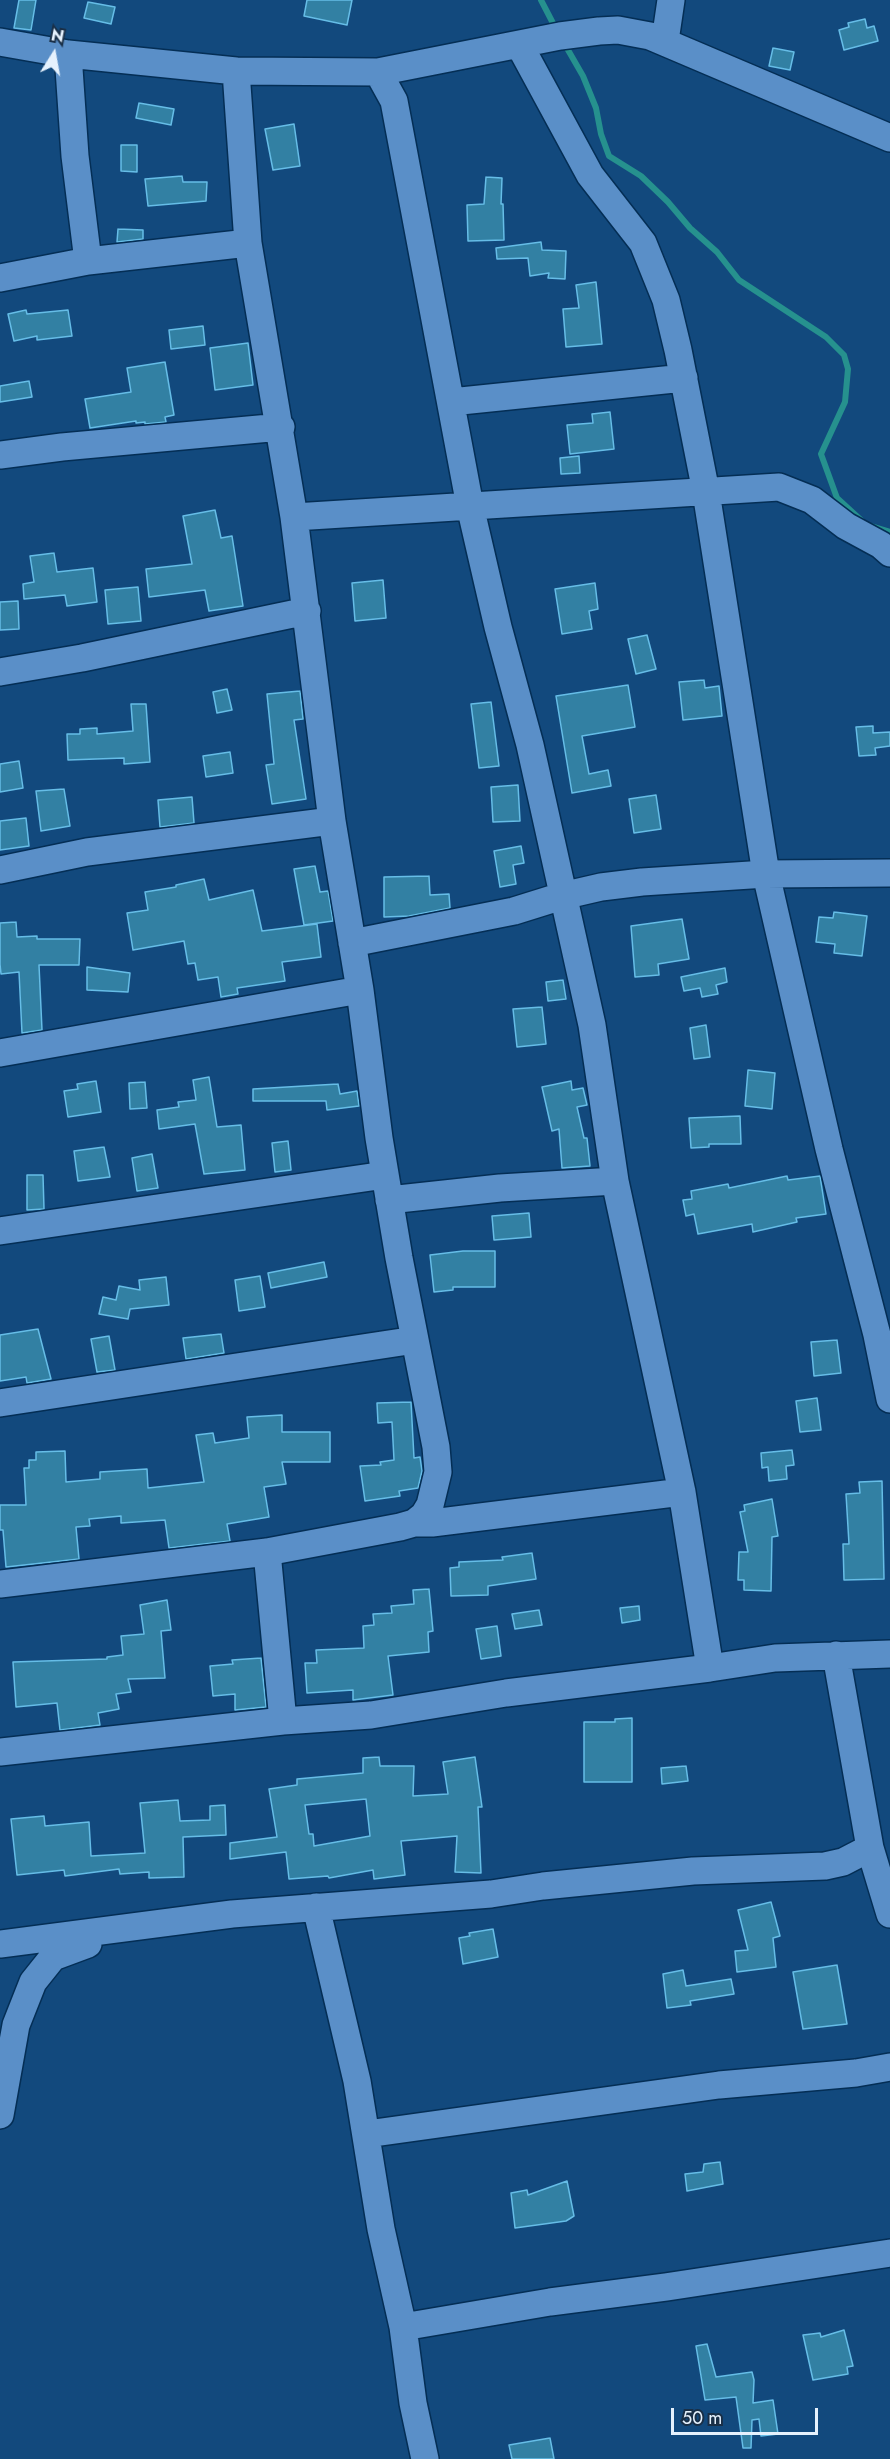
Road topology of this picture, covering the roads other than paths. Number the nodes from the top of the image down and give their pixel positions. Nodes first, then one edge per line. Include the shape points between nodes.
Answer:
1 (671, 0) edge
2 (665, 41) junction
3 (0, 42) edge
4 (520, 46) junction
5 (68, 54) junction
6 (236, 71) junction
7 (378, 72) junction
8 (890, 138) edge
9 (249, 243) junction
10 (88, 261) junction
11 (0, 278) edge
12 (684, 378) junction
13 (451, 402) junction
14 (281, 427) junction
15 (0, 455) edge
16 (706, 492) junction
17 (470, 506) junction
18 (294, 518) junction
19 (890, 553) edge
20 (307, 611) junction
21 (0, 672) edge
22 (332, 821) junction
23 (0, 870) edge
24 (766, 873) junction
25 (890, 873) edge
26 (562, 896) junction
27 (351, 943) junction
28 (360, 990) junction
29 (0, 1053) edge
30 (615, 1181) junction
31 (387, 1187) junction
32 (0, 1231) edge
33 (415, 1340) junction
34 (890, 1399) edge
35 (0, 1403) edge
36 (682, 1492) junction
37 (414, 1522) junction
38 (267, 1552) junction
39 (0, 1584) edge
40 (890, 1654) edge
41 (836, 1655) junction
42 (711, 1668) junction
43 (283, 1721) junction
44 (0, 1752) edge
45 (870, 1848) junction
46 (316, 1907) junction
47 (890, 1914) edge
48 (129, 1929) junction
49 (0, 1944) edge
50 (0, 2001) edge
51 (16, 2025) junction
52 (890, 2067) edge
53 (0, 2115) edge
54 (367, 2134) junction
55 (890, 2253) edge
56 (403, 2327) junction
57 (425, 2459) edge

1 - 2 street
2 - 4 street via 608,30
2 - 8 street
3 - 5 street
4 - 7 street
4 - 12 street via 590,175 643,243 666,300
5 - 6 street
5 - 10 street
6 - 7 street
6 - 9 street
7 - 13 street via 394,101 400,126
9 - 10 street
9 - 14 street
10 - 11 street
12 - 13 street
12 - 16 street
13 - 17 street
14 - 15 street
14 - 18 street
16 - 17 street
16 - 19 street via 752,487 790,490 812,500
16 - 24 street
17 - 18 street
17 - 26 street via 530,745
18 - 20 street
20 - 21 street
20 - 22 street
22 - 23 street via 87,852
22 - 27 street
24 - 25 street
24 - 26 street via 642,882
24 - 34 street
26 - 27 street via 514,911
26 - 30 street via 592,1025
27 - 28 street
28 - 29 street
28 - 31 street
30 - 31 street via 500,1188
30 - 36 street
31 - 32 street
31 - 33 street
33 - 35 street
33 - 37 street via 438,1472 430,1505
36 - 37 street
36 - 42 street
37 - 38 street
38 - 39 street
38 - 43 street
40 - 41 street
41 - 42 street via 775,1658
41 - 45 street
42 - 43 street via 506,1693 370,1715
43 - 44 street
45 - 46 street via 825,1866 693,1870 491,1894
45 - 47 street
46 - 48 street
46 - 54 street
48 - 49 street
48 - 51 street via 53,1957 33,1982
50 - 51 street
51 - 53 street
52 - 54 street via 699,2087
54 - 56 street via 381,2229
55 - 56 street
56 - 57 street via 412,2403

